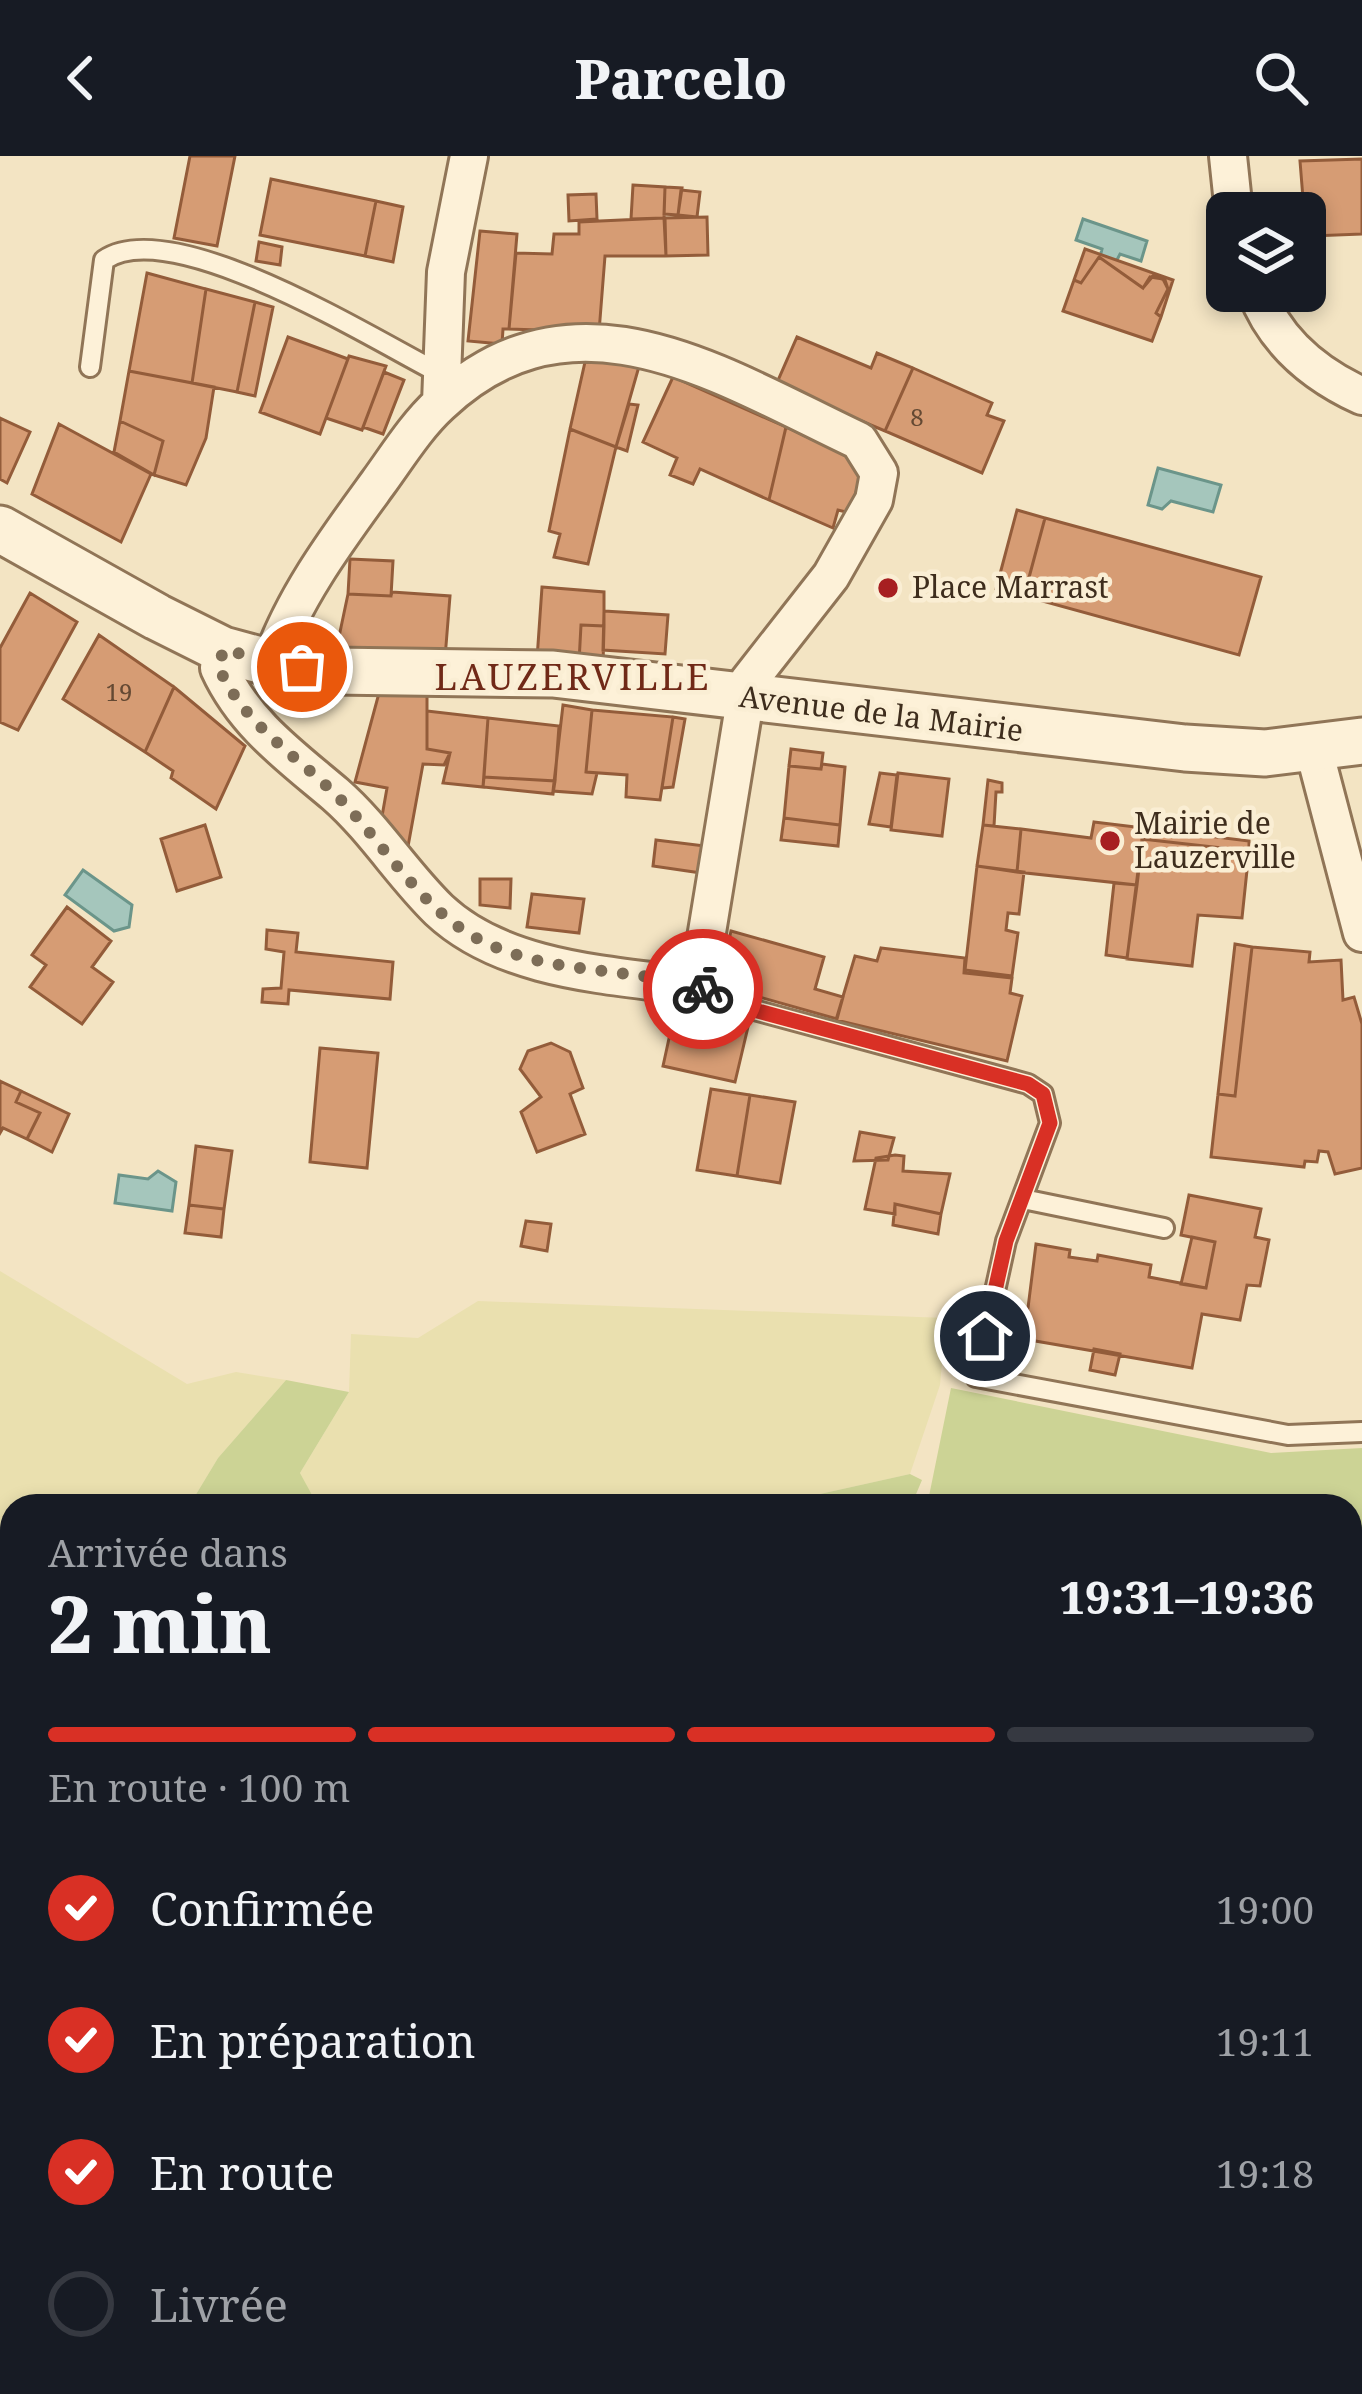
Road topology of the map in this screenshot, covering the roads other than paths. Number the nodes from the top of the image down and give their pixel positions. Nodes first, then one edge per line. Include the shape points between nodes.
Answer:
1 (469, 156) edge
2 (1228, 156) edge
3 (1232, 192) edge
4 (1267, 312) edge
5 (91, 367) dead end
6 (441, 388) junction
7 (1362, 396) edge
8 (0, 529) edge
9 (223, 650) junction
10 (272, 663) junction
11 (749, 699) junction
12 (1362, 741) edge
13 (1315, 750) junction
14 (1362, 933) edge
15 (698, 987) junction
16 (1023, 1199) junction
17 (1164, 1228) dead end
18 (1362, 1432) edge

1 - 6 street via 446,272
2 - 3 street
4 - 7 street via 1303,360
5 - 6 lane via 104,260 142,249 288,290
6 - 10 street via 304,595
6 - 11 street via 545,344 607,341 649,348 859,440 879,473 874,500 831,576 762,659 748,682
8 - 9 street, Avenue de la Mairie
9 - 10 street, Avenue de la Mairie
9 - 15 street via 219,668 249,718 338,796 471,935 567,969
10 - 11 street, Avenue de la Mairie via 553,674
11 - 13 street, Avenue de la Mairie via 1185,748
11 - 15 street
12 - 13 street, Avenue de la Mairie
13 - 14 street
15 - 16 lane via 743,1007 1028,1084 1043,1094 1050,1123
16 - 17 lane
16 - 18 lane via 976,1377 1288,1435

